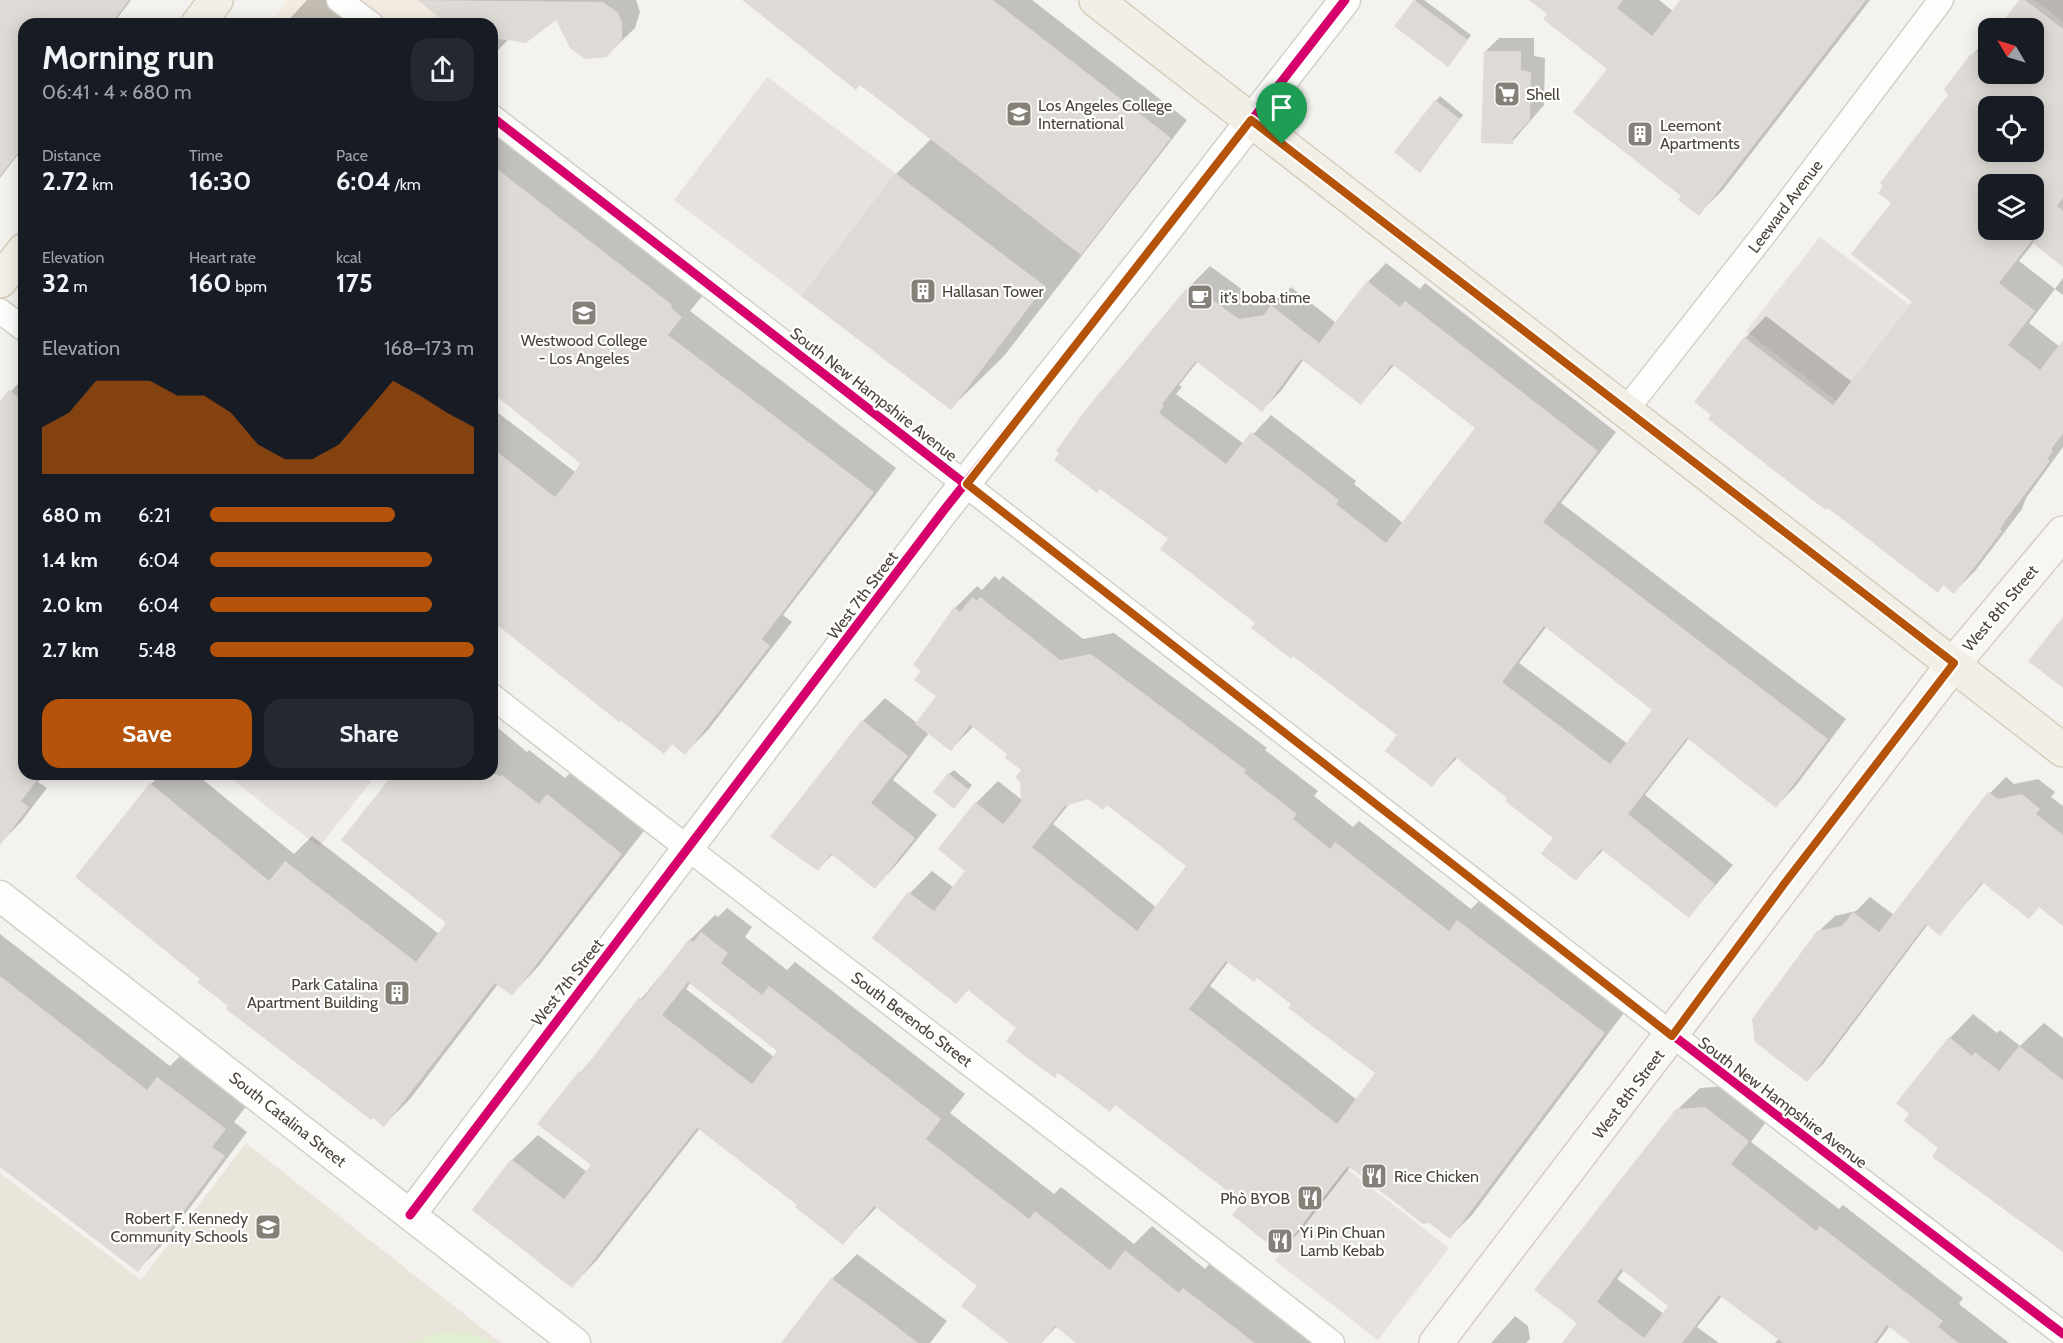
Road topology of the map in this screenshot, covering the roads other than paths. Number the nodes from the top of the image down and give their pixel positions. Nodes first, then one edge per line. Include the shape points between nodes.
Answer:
1 (216, 0) edge
2 (339, 0) edge
3 (1096, 0) edge
4 (1345, 0) edge
5 (1941, 0) edge
6 (202, 18) edge
7 (363, 18) edge
8 (1251, 120) junction
9 (498, 122) edge
10 (18, 258) edge
11 (0, 281) edge
12 (0, 311) edge
13 (18, 324) edge
14 (1626, 410) junction
15 (967, 484) junction
16 (2063, 532) edge
17 (1954, 663) junction
18 (498, 701) edge
19 (2063, 750) edge
20 (687, 850) junction
21 (0, 896) edge
22 (1672, 1036) junction
23 (410, 1215) junction
24 (2063, 1334) edge
25 (575, 1343) edge
26 (1332, 1343) edge
27 (1436, 1343) edge

1 - 6 main road
2 - 7 street
3 - 8 main road
4 - 8 street, West 7th Street
5 - 14 street, Leeward Avenue
8 - 14 main road
8 - 15 street, West 7th Street
9 - 15 street, South New Hampshire Avenue
10 - 11 main road
12 - 13 street
14 - 17 main road
15 - 20 street, West 7th Street
15 - 22 street, South New Hampshire Avenue
16 - 17 main road, West 8th Street
17 - 19 main road
17 - 22 main road, West 8th Street
18 - 20 street, South Berendo Street
20 - 23 street, West 7th Street
20 - 26 street, South Berendo Street
21 - 23 street, South Catalina Street
22 - 24 street, South New Hampshire Avenue
22 - 27 main road, West 8th Street
23 - 25 street, South Catalina Street

